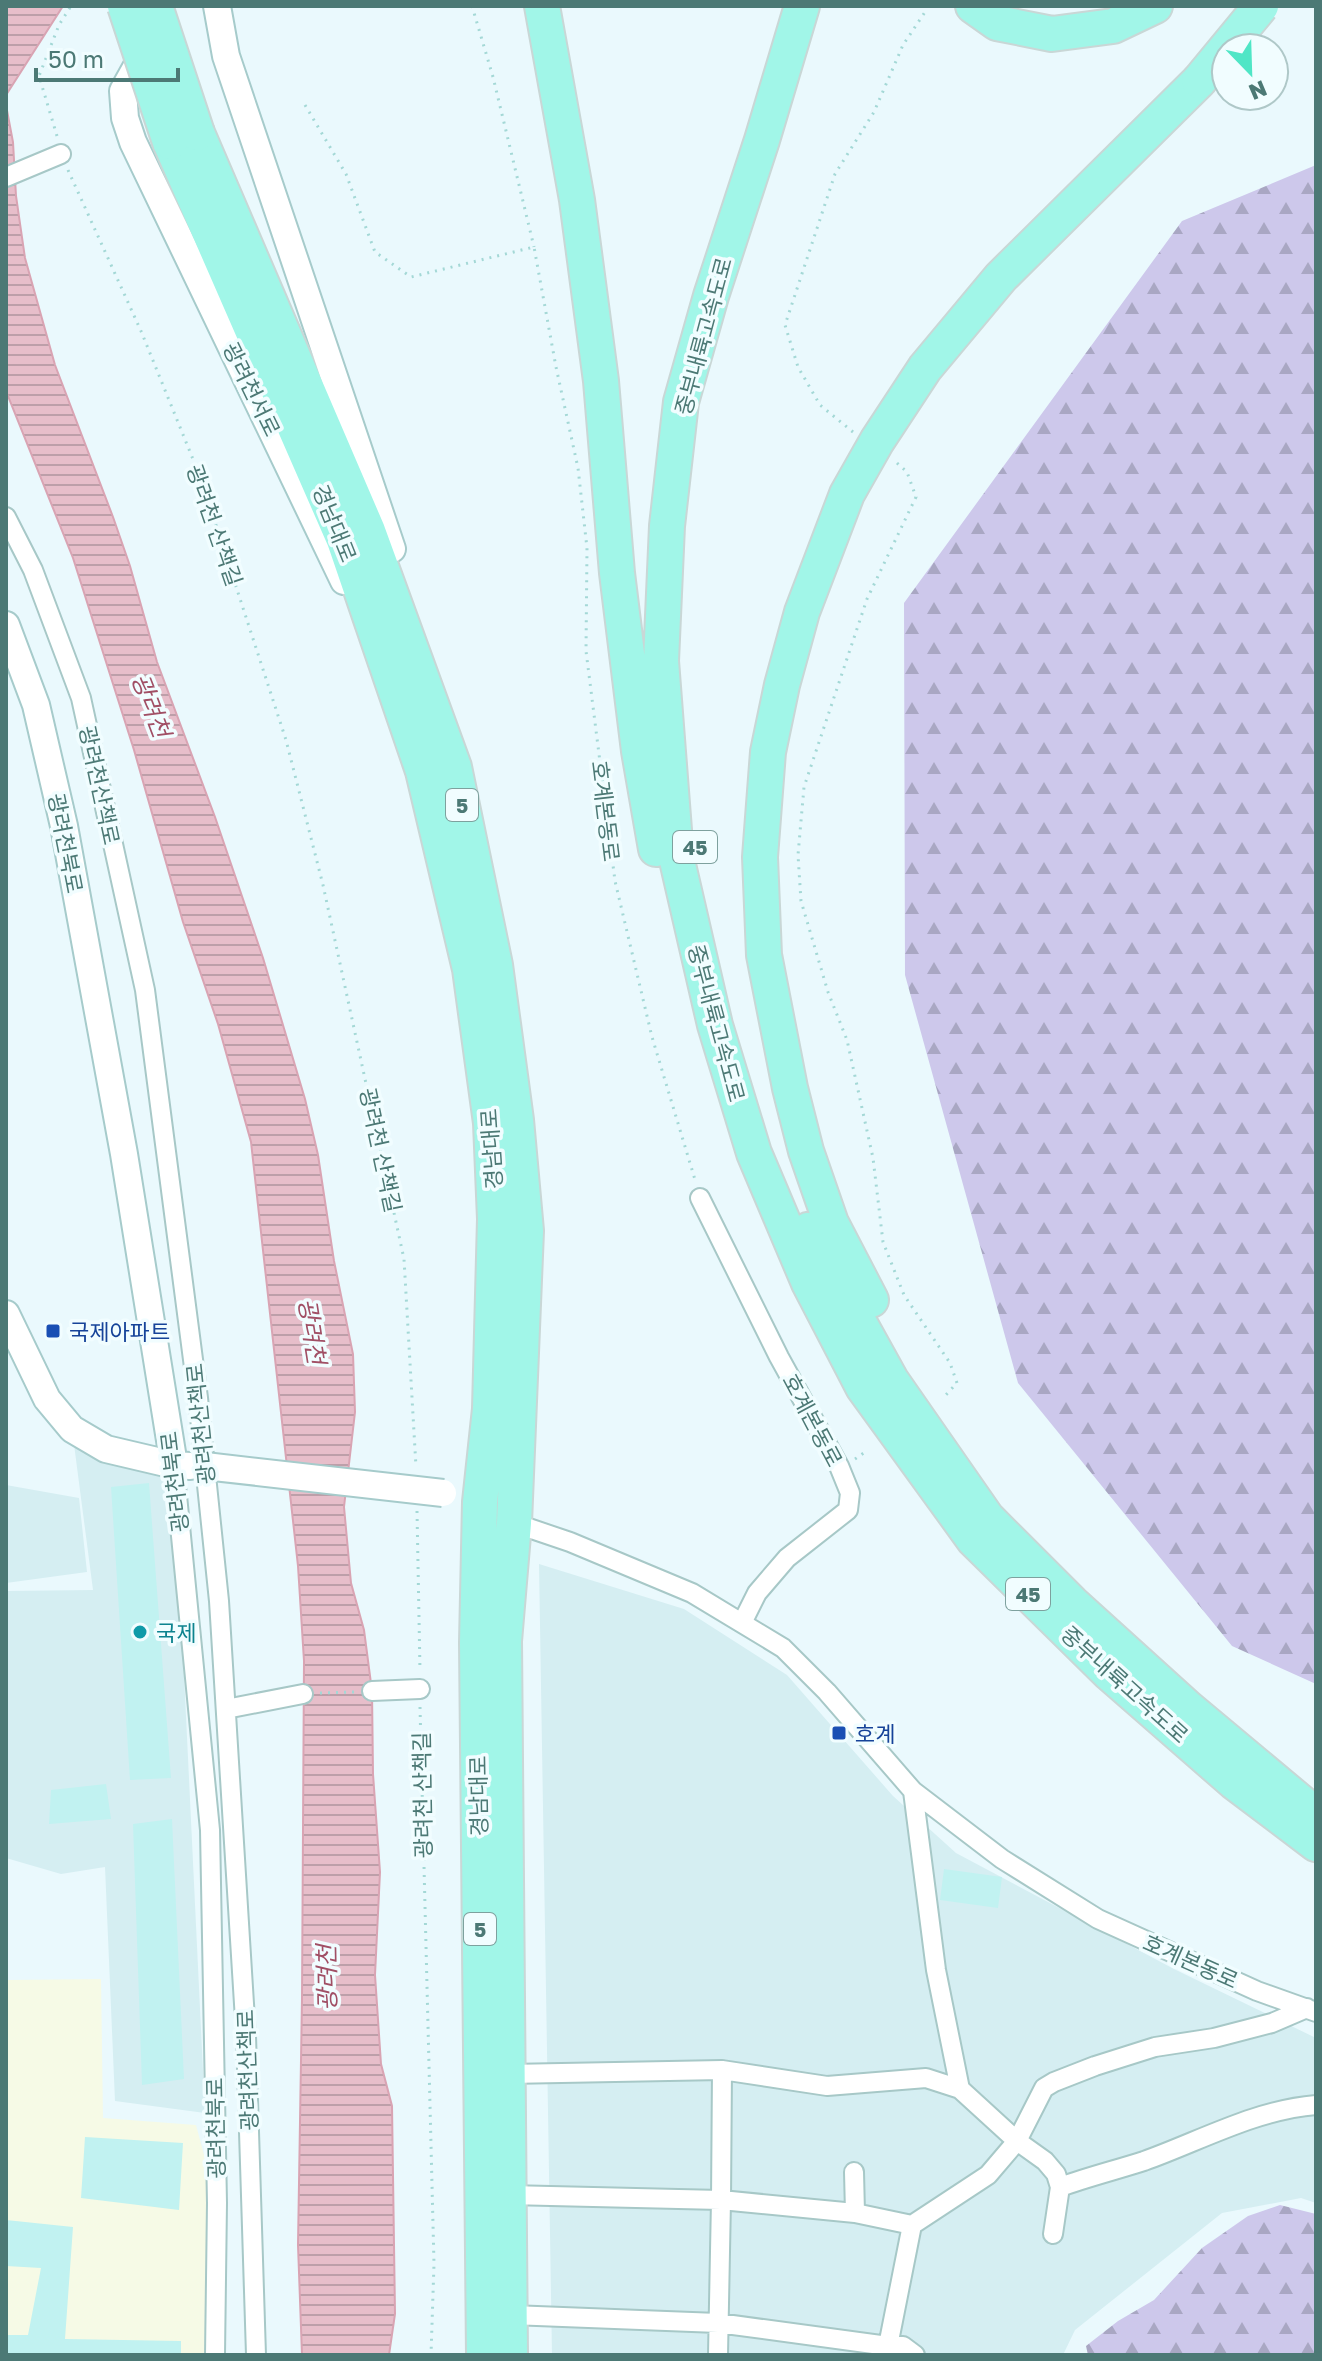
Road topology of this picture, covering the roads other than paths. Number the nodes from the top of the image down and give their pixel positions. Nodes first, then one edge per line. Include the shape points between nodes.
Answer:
1 (125, 6) edge
2 (157, 6) edge
3 (217, 6) edge
4 (542, 6) edge
5 (802, 6) edge
6 (816, 6) edge
7 (973, 6) edge
8 (1155, 6) edge
9 (1261, 6) edge
10 (184, 138) junction
11 (61, 154) road end
12 (6, 177) edge
13 (6, 517) edge
14 (6, 625) edge
15 (438, 769) junction
16 (700, 1198) road end
17 (809, 1283) junction
18 (6, 1314) edge
19 (174, 1465) junction
20 (205, 1466) junction
21 (480, 1502) junction
22 (514, 1523) junction
23 (1072, 1603) junction
24 (742, 1623) junction
25 (420, 1689) road end
26 (372, 1691) road end
27 (303, 1694) road end
28 (226, 1709) junction
29 (913, 1791) junction
30 (1316, 1815) edge
31 (1316, 1844) edge
32 (1311, 2010) edge
33 (722, 2070) junction
34 (507, 2074) junction
35 (960, 2089) junction
36 (1316, 2105) edge
37 (1017, 2141) junction
38 (854, 2172) dead end
39 (1060, 2187) junction
40 (508, 2195) junction
41 (721, 2200) junction
42 (855, 2213) junction
43 (912, 2225) junction
44 (1053, 2234) dead end
45 (511, 2315) junction
46 (718, 2323) junction
47 (887, 2351) edge
48 (215, 2355) edge
49 (256, 2355) edge
50 (484, 2355) edge
51 (510, 2355) edge
52 (718, 2355) edge
53 (915, 2355) edge

1 - 10 highway, 경남대로 / 5, bridge
2 - 10 highway, 경남대로 / 5, bridge
2 - 15 street, 광려천서로 via 148,48 123,91 133,142
3 - 15 street via 226,56 423,636
4 - 17 highway via 577,200 601,381 617,573 671,942 740,1159
5 - 17 highway, 중부내륙고속도로 / 45 via 681,402 667,526 661,661 676,856 715,1025 754,1153
6 - 23 highway, 중부내륙고속도로 / 45 via 722,310 696,438 678,579 680,715 696,855 724,1003 768,1139 814,1244 891,1380 987,1518
7 - 8 highway via 997,23 1052,34 1113,26
9 - 23 highway, bridge via 1199,81 1001,277 925,368 847,494 802,612 768,752 760,857 764,955 790,1088 831,1223 898,1353 989,1497
10 - 15 highway, 경남대로 / 5 via 368,531
11 - 12 street
13 - 20 street, 광려천산책로 via 33,570 81,698 145,990
14 - 19 street, 광려천북로 via 36,705 64,826
15 - 21 highway, 경남대로 / 5 via 491,1123 495,1219 490,1409
15 - 22 highway, 경남대로 / 5 via 495,965 516,1120 526,1231
16 - 24 street, 호계본동로 via 850,1493 848,1510 787,1558 757,1593
17 - 31 highway, 중부내륙고속도로 / 45 via 863,1387 974,1540 1109,1673 1234,1782
18 - 19 street via 47,1399 72,1429 106,1449
19 - 20 street
19 - 48 street, 광려천북로 via 210,1830
20 - 21 street, bridge via 443,1493
20 - 28 street, 광려천산책로
21 - 22 street
21 - 50 highway, 경남대로 / 5
22 - 24 street, 호계본동로 via 692,1593
22 - 34 highway, 경남대로 / 5 via 504,1641
23 - 30 highway, 중부내륙고속도로 / 45
24 - 29 street, 호계본동로 via 783,1648
25 - 26 street
27 - 28 street
28 - 49 street, 광려천산책로 via 246,2036
29 - 32 street, 호계본동로 via 1002,1859 1098,1919
29 - 35 street via 936,1970
32 - 37 street via 1214,2038 1155,2047 1054,2082 1038,2097
33 - 34 street
33 - 35 street via 827,2086 926,2078
33 - 41 street
34 - 40 highway, 경남대로 / 5
35 - 37 street
36 - 39 street via 1256,2118
37 - 39 street via 1045,2161
37 - 43 street via 988,2175
38 - 42 street
39 - 44 street
40 - 41 street
40 - 45 highway, 경남대로 / 5
41 - 42 street
41 - 46 street
42 - 43 street
43 - 47 street
45 - 46 street
45 - 51 highway, 경남대로 / 5
46 - 47 street
46 - 52 street
47 - 53 street via 903,2346

